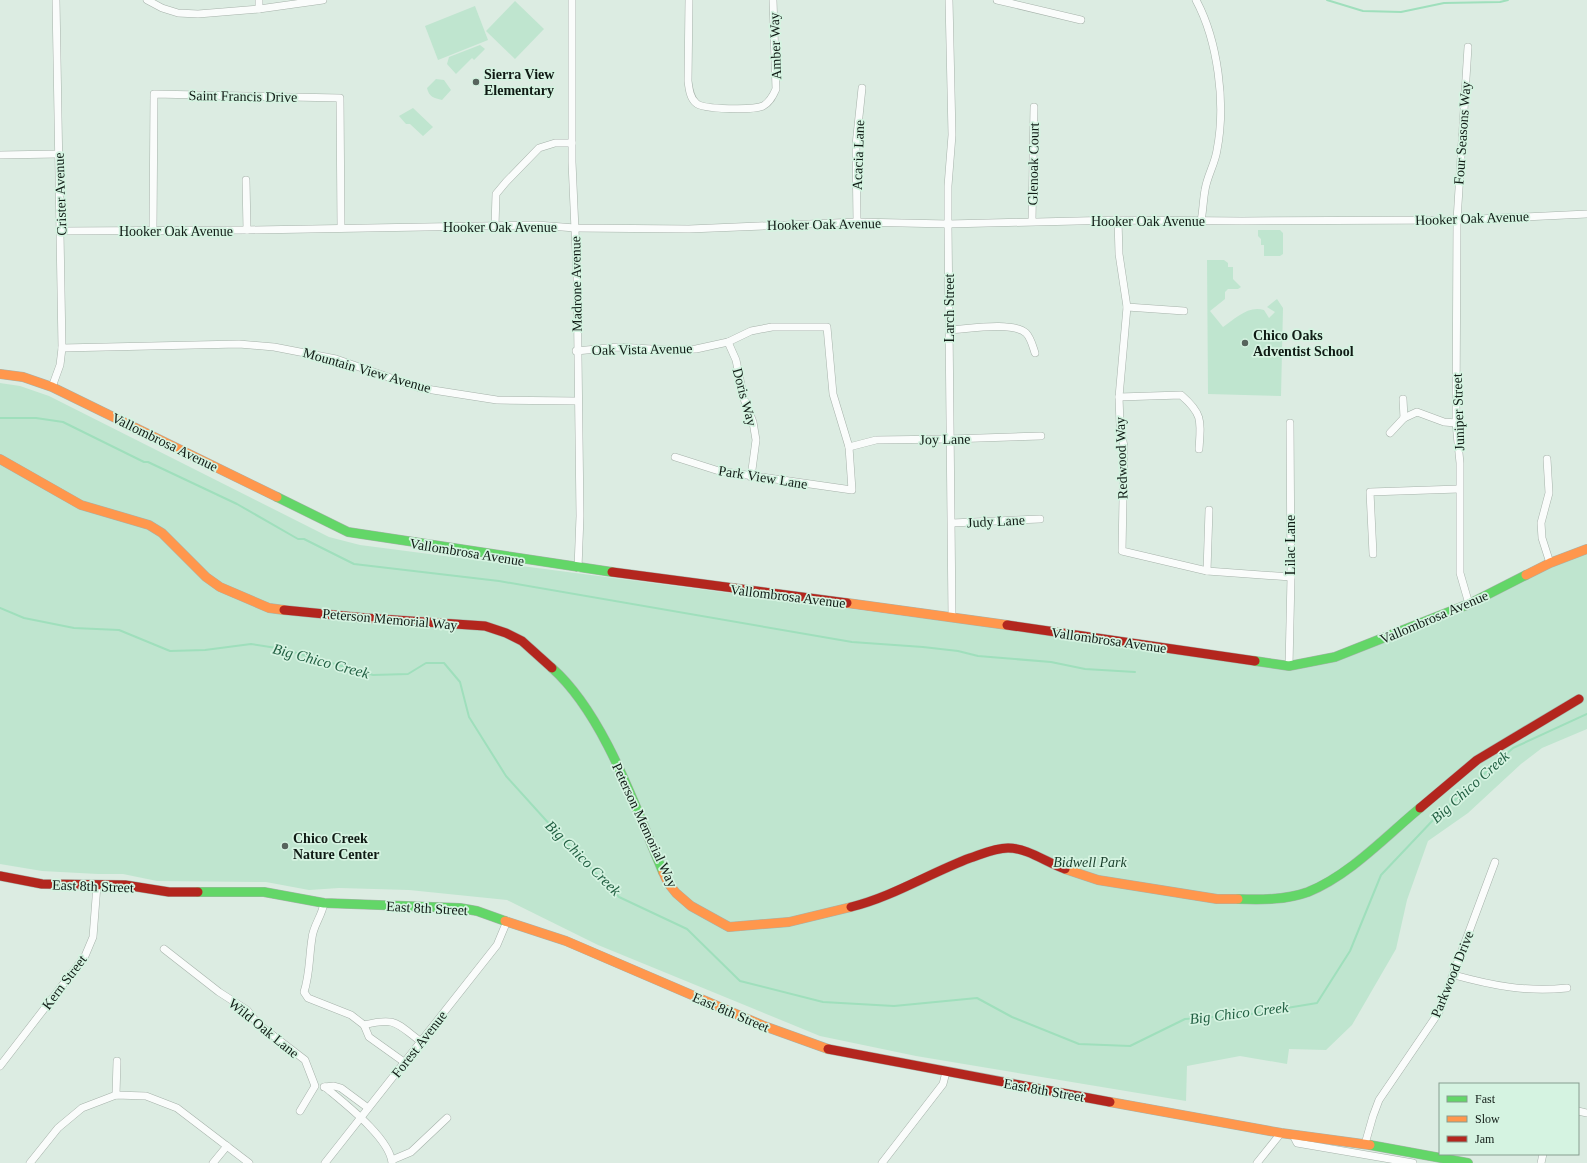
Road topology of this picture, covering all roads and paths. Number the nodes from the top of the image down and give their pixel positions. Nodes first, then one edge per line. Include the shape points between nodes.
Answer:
1 (56, 0) edge
2 (147, 0) edge
3 (259, 0) edge
4 (324, 0) edge
5 (572, 0) edge
6 (689, 0) edge
7 (773, 0) edge
8 (949, 0) edge
9 (996, 0) edge
10 (1196, 0) edge
11 (259, 9) junction
12 (1081, 20) dead end
13 (1468, 47) dead end
14 (862, 88) dead end
15 (1034, 107) dead end
16 (572, 143) junction
17 (58, 154) junction
18 (0, 155) edge
19 (246, 180) dead end
20 (1587, 214) edge
21 (1118, 220) junction
22 (1457, 220) junction
23 (1032, 221) junction
24 (1201, 221) junction
25 (856, 222) junction
26 (948, 224) junction
27 (495, 226) junction
28 (341, 228) junction
29 (575, 228) junction
30 (153, 230) junction
31 (247, 230) junction
32 (61, 231) junction
33 (1127, 307) junction
34 (1184, 311) dead end
35 (949, 330) junction
36 (728, 342) junction
37 (62, 348) junction
38 (576, 351) junction
39 (1035, 353) dead end
40 (0, 374) edge
41 (52, 387) junction
42 (1119, 397) junction
43 (1403, 399) dead end
44 (577, 400) junction
45 (1404, 418) junction
46 (1290, 423) dead end
47 (1456, 423) junction
48 (1390, 433) dead end
49 (1041, 436) dead end
50 (950, 439) junction
51 (849, 447) junction
52 (1200, 449) dead end
53 (675, 457) dead end
54 (0, 459) edge
55 (1548, 459) dead end
56 (751, 477) junction
57 (1459, 489) junction
58 (852, 490) joint
59 (1209, 510) dead end
60 (1040, 520) dead end
61 (952, 523) junction
62 (1587, 548) edge
63 (1372, 554) dead end
64 (1550, 564) junction
65 (578, 568) junction
66 (1207, 571) junction
67 (1290, 577) junction
68 (1469, 604) junction
69 (952, 617) junction
70 (1288, 666) junction
71 (1583, 697) edge
72 (1495, 862) dead end
73 (0, 876) edge
74 (96, 885) junction
75 (324, 903) junction
76 (507, 921) junction
77 (164, 949) dead end
78 (1454, 975) junction
79 (1567, 988) dead end
80 (364, 1025) junction
81 (420, 1041) junction
82 (117, 1061) dead end
83 (404, 1062) junction
84 (0, 1066) edge
85 (946, 1072) junction
86 (316, 1086) junction
87 (325, 1087) junction
88 (116, 1095) junction
89 (368, 1108) junction
90 (300, 1111) dead end
91 (361, 1117) junction
92 (447, 1118) dead end
93 (1280, 1133) junction
94 (1293, 1135) junction
95 (1365, 1144) junction
96 (227, 1146) junction
97 (392, 1161) edge
98 (30, 1163) edge
99 (213, 1163) edge
100 (249, 1163) edge
101 (325, 1163) edge
102 (882, 1163) edge
103 (1257, 1163) edge
104 (1413, 1163) edge
105 (1468, 1163) edge

1 - 17 street, Crister Avenue
2 - 11 street via 178,13
3 - 11 street
4 - 11 street
5 - 16 street, Madrone Avenue
6 - 7 street, Amber Way via 690,94 696,104 706,108 761,107 772,98 776,89
8 - 26 street, Larch Street via 952,135
9 - 12 street
10 - 24 street via 1207,23 1215,56 1221,113 1217,149 1205,190
13 - 22 street, Four Seasons Way
14 - 25 street, Acacia Lane via 856,145
15 - 23 street, Glenoak Court
16 - 27 street via 539,148 506,182 496,194
16 - 29 street, Madrone Avenue
17 - 18 street
17 - 32 street, Crister Avenue
19 - 31 street
20 - 22 street, Hooker Oak Avenue
21 - 23 street, Hooker Oak Avenue
21 - 24 street, Hooker Oak Avenue
21 - 33 street, Redwood Way via 1119,254
22 - 24 street, Hooker Oak Avenue
22 - 47 street, Juniper Street
23 - 26 street, Hooker Oak Avenue
25 - 26 street, Hooker Oak Avenue
25 - 29 street, Hooker Oak Avenue via 689,230
26 - 35 street, Larch Street
27 - 28 street, Hooker Oak Avenue
27 - 29 street, Hooker Oak Avenue via 536,225
28 - 30 street, Saint Francis Drive via 340,98 154,94
28 - 31 street, Hooker Oak Avenue
29 - 38 street, Madrone Avenue
30 - 31 street, Hooker Oak Avenue
30 - 32 street, Hooker Oak Avenue
32 - 37 street, Crister Avenue
33 - 34 street
33 - 42 street, Redwood Way
35 - 39 street via 1002,326 1018,328 1027,334
35 - 50 street, Larch Street
36 - 38 street, Oak Vista Avenue via 696,349 618,347
36 - 51 street, Oak Vista Avenue via 751,331 772,327 827,327 833,394
36 - 56 street, Doris Way via 736,360 744,399 753,422 756,440
37 - 41 street, Crister Avenue via 60,366
37 - 44 street, Mountain View Avenue via 239,344 274,347 306,351 336,359 420,388 497,400
38 - 44 street, Madrone Avenue
40 - 41 street, Vallombrosa Avenue via 23,377
41 - 65 street, Vallombrosa Avenue via 348,532
42 - 52 street via 1181,395 1194,406 1201,422
42 - 66 street, Redwood Way via 1124,447 1122,551
43 - 45 street
44 - 65 street, Madrone Avenue via 580,516
45 - 47 street via 1417,412 1444,422
45 - 48 street
46 - 67 street, Lilac Lane
47 - 57 street, Juniper Street via 1460,463
49 - 50 street, Joy Lane
50 - 51 street, Joy Lane via 876,440
50 - 61 street, Larch Street
51 - 58 street, Oak Vista Avenue
53 - 56 street, Park View Lane via 719,471
54 - 71 street, Peterson Memorial Way via 81,505 149,525 162,533 206,577 220,587 269,608 485,626 522,641 560,675 581,700 616,762 668,883 676,894 691,906 729,927 789,922 869,903 944,868 987,852 1008,848 1025,851 1054,865 1098,880 1217,899 1268,900 1307,892 1338,876 1478,760
55 - 64 street via 1548,493 1542,538
56 - 58 street, Park View Lane
57 - 63 street via 1370,492
57 - 68 street, Juniper Street via 1460,573
59 - 66 street
60 - 61 street, Judy Lane
61 - 69 street, Larch Street
62 - 64 street, Vallombrosa Avenue
64 - 68 street, Vallombrosa Avenue
65 - 69 street, Vallombrosa Avenue
66 - 67 street, Redwood Way
67 - 70 street, Lilac Lane
68 - 70 street, Vallombrosa Avenue via 1335,658
69 - 70 street, Vallombrosa Avenue
72 - 78 street, Parkwood Drive
73 - 74 street, East 8th Street via 42,884
74 - 75 street, East 8th Street via 131,885 169,892 264,892
74 - 84 street, Kern Street via 93,937 85,956
75 - 76 street, East 8th Street via 460,908
75 - 80 street via 312,937 308,980 304,992 308,998 347,1012
76 - 81 street, Forest Avenue via 497,945
76 - 85 street, East 8th Street via 566,941 805,1042 836,1052
77 - 86 street, Wild Oak Lane via 219,992 247,1010 258,1024 305,1060
78 - 79 street via 1512,989
78 - 95 street, Parkwood Drive via 1433,1022 1379,1100
80 - 81 street via 390,1021
80 - 83 street via 369,1037
81 - 83 street, Forest Avenue
82 - 88 street
83 - 89 street, Forest Avenue
85 - 93 street, East 8th Street
85 - 102 street via 943,1084
86 - 87 street
86 - 90 street
87 - 89 street via 341,1088
87 - 91 street
88 - 96 street via 146,1096 177,1108
88 - 98 street via 82,1108 58,1128
89 - 91 street, Forest Avenue
91 - 97 street via 381,1140
91 - 101 street, Forest Avenue
92 - 97 street via 411,1152
93 - 94 street, East 8th Street
93 - 103 street
94 - 95 street, East 8th Street
94 - 104 street via 1297,1142
95 - 105 street, East 8th Street
96 - 99 street
96 - 100 street

